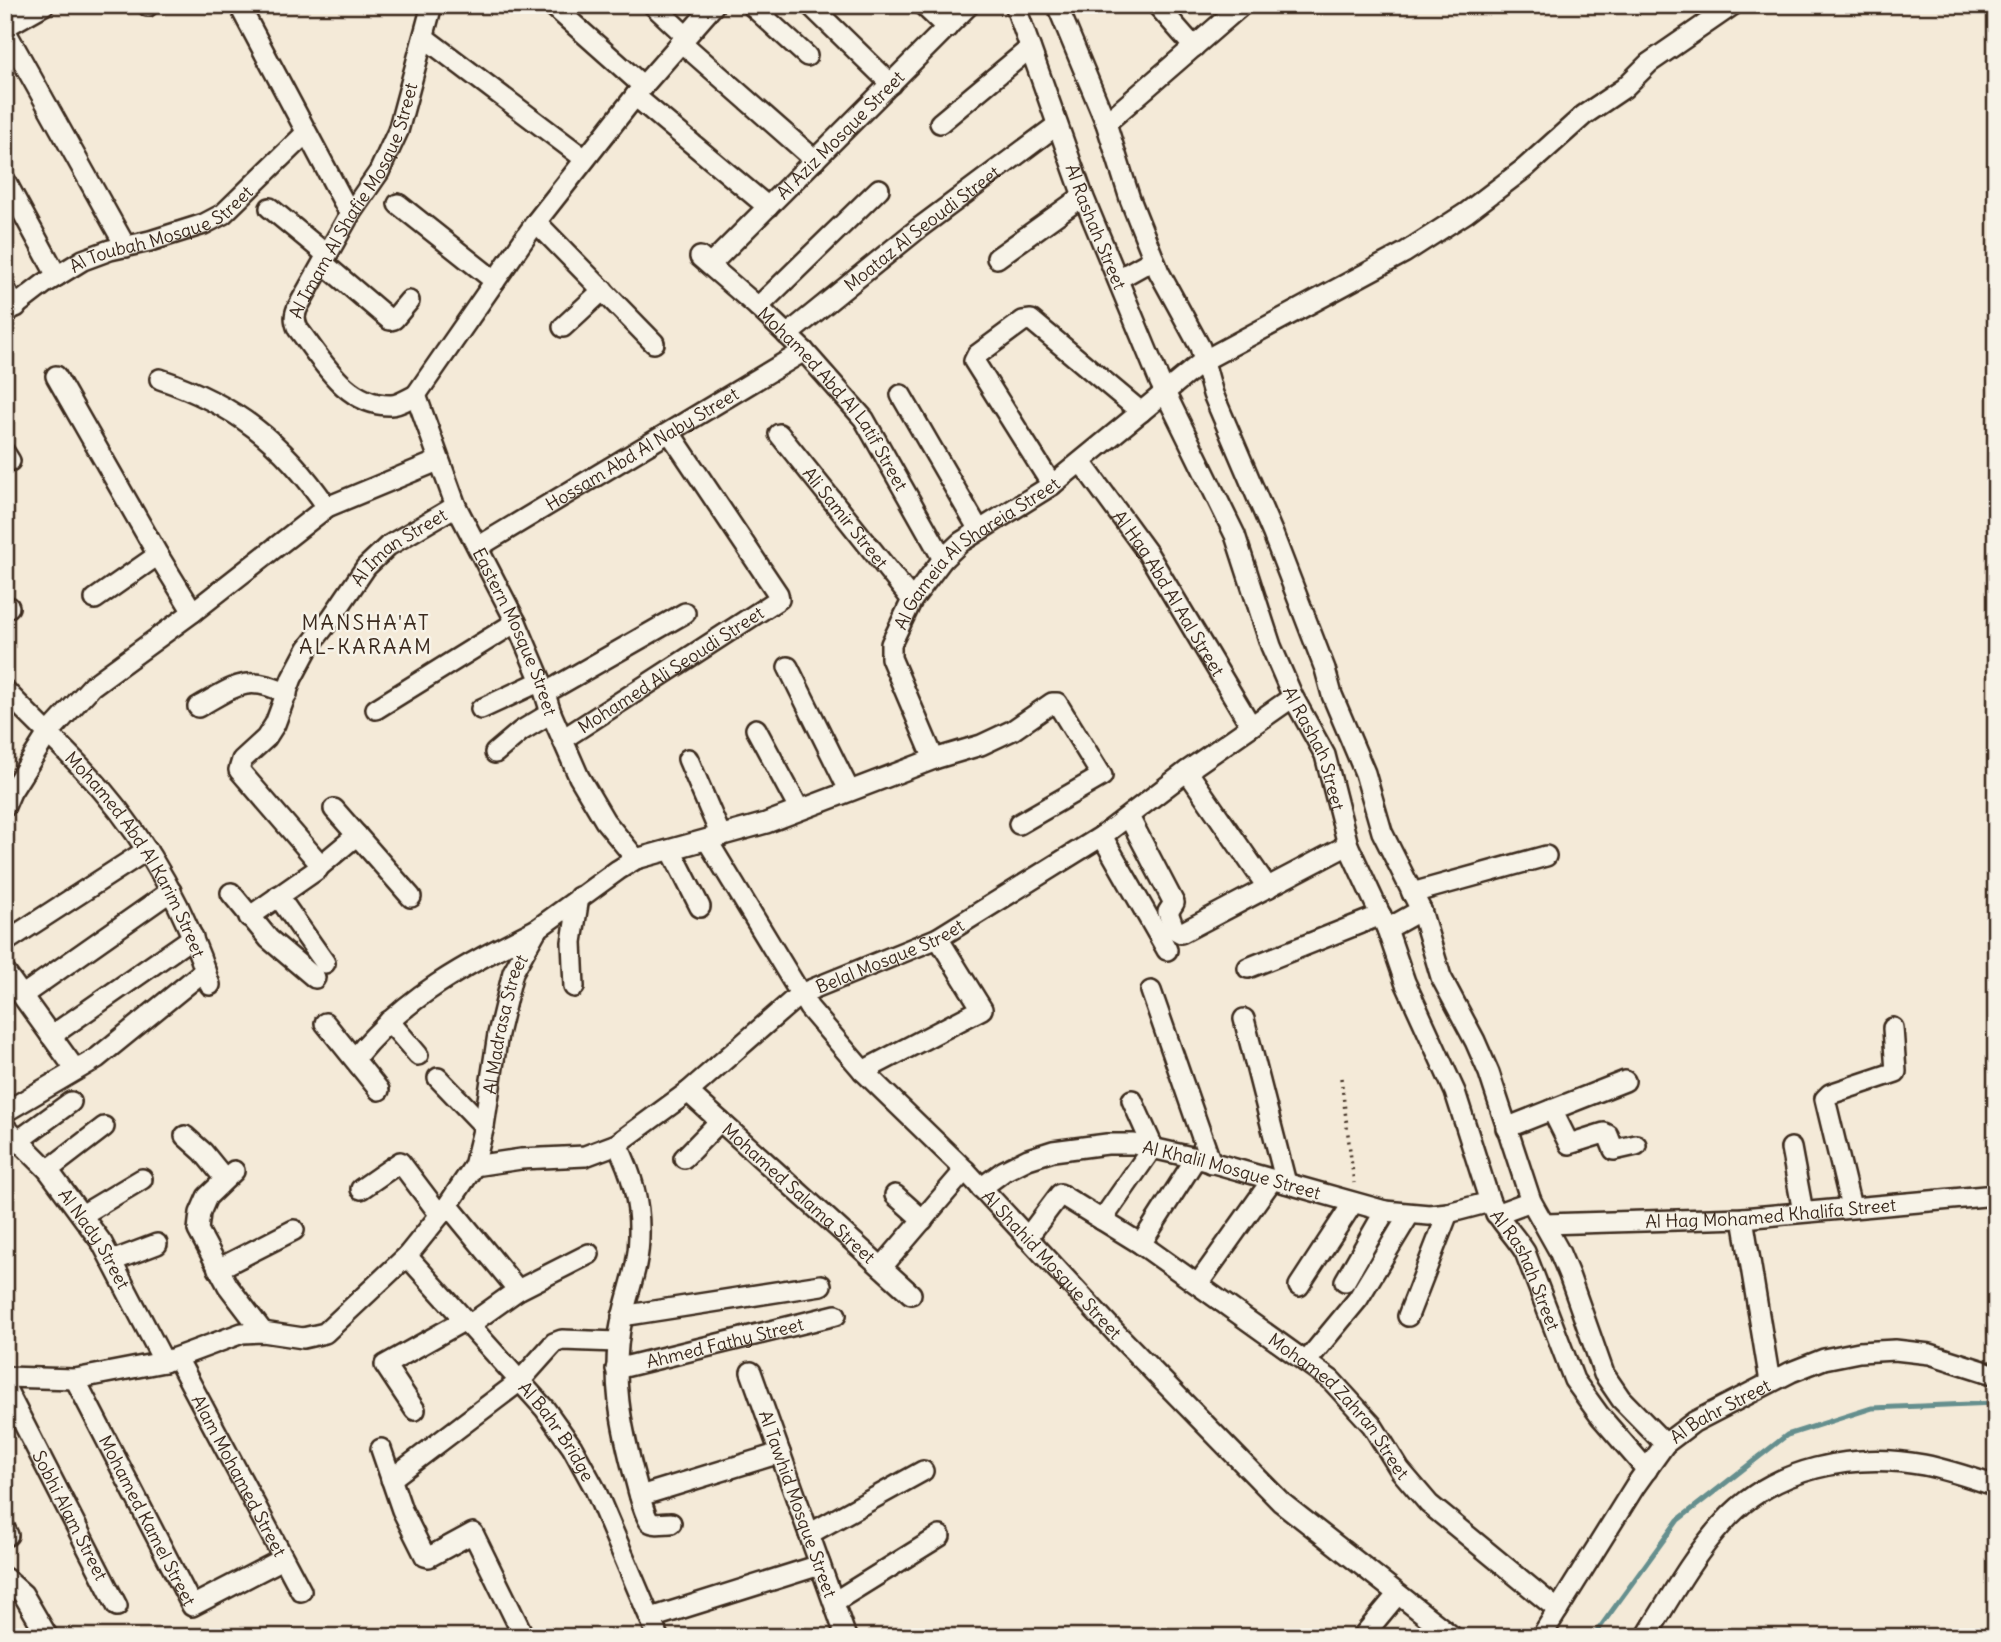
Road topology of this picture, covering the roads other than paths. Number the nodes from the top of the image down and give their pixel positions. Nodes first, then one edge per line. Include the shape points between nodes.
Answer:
1 (44, 5) edge
2 (239, 5) edge
3 (432, 5) edge
4 (552, 5) edge
5 (653, 5) edge
6 (714, 5) edge
7 (751, 5) edge
8 (810, 5) edge
9 (923, 5) edge
10 (970, 5) edge
11 (1015, 5) edge
12 (1057, 5) edge
13 (1157, 5) edge
14 (1733, 5) edge
15 (1236, 7) edge
16 (5, 28) edge
17 (947, 28) junction
18 (425, 38) junction
19 (684, 39) junction
20 (1194, 47) junction
21 (1030, 48) junction
22 (807, 56) dead end
23 (891, 83) junction
24 (639, 91) junction
25 (940, 123) dead end
26 (1106, 123) junction
27 (1057, 125) junction
28 (306, 133) junction
29 (584, 159) junction
30 (816, 160) junction
31 (5, 180) edge
32 (880, 190) dead end
33 (1083, 196) junction
34 (398, 204) dead end
35 (768, 207) junction
36 (270, 208) dead end
37 (350, 215) junction
38 (536, 222) junction
39 (126, 247) junction
40 (997, 258) dead end
41 (325, 259) junction
42 (705, 261) joint
43 (1136, 269) junction
44 (57, 276) junction
45 (495, 281) junction
46 (5, 289) edge
47 (603, 290) junction
48 (409, 301) dead end
49 (758, 307) junction
50 (10, 311) edge
51 (563, 327) dead end
52 (787, 335) junction
53 (654, 343) dead end
54 (804, 351) junction
55 (1199, 365) junction
56 (56, 376) dead end
57 (160, 379) dead end
58 (1168, 389) junction
59 (416, 395) junction
60 (901, 395) dead end
61 (1141, 412) junction
62 (670, 433) junction
63 (779, 433) dead end
64 (438, 461) junction
65 (1082, 462) junction
66 (1052, 485) junction
67 (456, 506) junction
68 (327, 507) junction
69 (979, 530) junction
70 (478, 547) junction
71 (158, 555) junction
72 (943, 559) junction
73 (95, 599) dead end
74 (912, 600) junction
75 (192, 612) junction
76 (685, 613) dead end
77 (516, 622) junction
78 (788, 667) dead end
79 (543, 687) junction
80 (5, 690) edge
81 (287, 694) junction
82 (1293, 697) junction
83 (198, 706) dead end
84 (376, 709) dead end
85 (481, 709) dead end
86 (551, 713) junction
87 (1251, 726) junction
88 (756, 729) dead end
89 (47, 735) junction
90 (562, 739) junction
91 (495, 753) dead end
92 (688, 759) dead end
93 (934, 759) junction
94 (1187, 771) junction
95 (849, 790) junction
96 (5, 806) edge
97 (334, 809) dead end
98 (799, 809) junction
99 (1129, 817) junction
100 (1019, 824) dead end
101 (356, 835) junction
102 (1102, 836) junction
103 (714, 838) junction
104 (1348, 845) junction
105 (148, 850) junction
106 (671, 850) junction
107 (1546, 856) dead end
108 (636, 859) junction
109 (320, 866) junction
110 (1268, 888) junction
111 (171, 891) junction
112 (230, 893) dead end
113 (278, 896) junction
114 (411, 897) dead end
115 (579, 897) junction
116 (1416, 906) junction
117 (700, 907) dead end
118 (249, 917) junction
119 (1387, 923) junction
120 (537, 929) junction
121 (193, 937) junction
122 (938, 938) junction
123 (5, 942) edge
124 (1167, 950) dead end
125 (1248, 968) dead end
126 (5, 972) edge
127 (574, 986) dead end
128 (1151, 991) dead end
129 (800, 994) junction
130 (23, 995) junction
131 (1244, 1019) dead end
132 (388, 1021) junction
133 (325, 1023) dead end
134 (1893, 1028) dead end
135 (51, 1036) junction
136 (418, 1055) dead end
137 (355, 1058) junction
138 (75, 1069) junction
139 (863, 1071) junction
140 (438, 1078) dead end
141 (1625, 1081) dead end
142 (379, 1090) dead end
143 (688, 1092) junction
144 (1132, 1100) dead end
145 (71, 1102) dead end
146 (1552, 1110) junction
147 (5, 1112) edge
148 (720, 1121) junction
149 (484, 1126) junction
150 (104, 1127) dead end
151 (1506, 1128) junction
152 (12, 1133) edge
153 (186, 1136) dead end
154 (617, 1144) junction
155 (1636, 1144) dead end
156 (1153, 1147) junction
157 (1791, 1148) dead end
158 (684, 1157) dead end
159 (1204, 1161) junction
160 (474, 1166) junction
161 (48, 1170) junction
162 (965, 1170) junction
163 (142, 1179) dead end
164 (1279, 1182) junction
165 (981, 1188) junction
166 (361, 1189) dead end
167 (895, 1195) dead end
168 (1996, 1195) edge
169 (1355, 1203) junction
170 (1508, 1206) junction
171 (1851, 1207) junction
172 (444, 1210) junction
173 (1385, 1212) junction
174 (1803, 1212) junction
175 (1448, 1213) junction
176 (82, 1214) junction
177 (1409, 1215) junction
178 (1743, 1218) junction
179 (923, 1220) junction
180 (1102, 1220) junction
181 (1545, 1224) junction
182 (293, 1230) dead end
183 (1027, 1238) junction
184 (157, 1244) dead end
185 (1141, 1244) junction
186 (589, 1254) dead end
187 (407, 1256) junction
188 (112, 1261) junction
189 (882, 1268) junction
190 (218, 1269) junction
191 (1345, 1281) dead end
192 (1198, 1284) junction
193 (821, 1285) dead end
194 (1299, 1286) dead end
195 (518, 1290) junction
196 (911, 1294) dead end
197 (836, 1315) dead end
198 (622, 1316) junction
199 (1408, 1316) dead end
200 (467, 1322) junction
201 (262, 1332) junction
202 (618, 1342) junction
203 (170, 1360) junction
204 (1307, 1362) junction
205 (615, 1369) junction
206 (751, 1372) dead end
207 (1996, 1375) edge
208 (5, 1377) edge
209 (75, 1379) junction
210 (520, 1381) junction
211 (1770, 1382) junction
212 (5, 1387) edge
213 (1610, 1408) junction
214 (415, 1410) dead end
215 (1665, 1444) junction
216 (381, 1449) dead end
217 (780, 1453) junction
218 (1647, 1470) junction
219 (923, 1471) dead end
220 (391, 1479) junction
221 (1996, 1486) edge
222 (640, 1496) junction
223 (671, 1523) dead end
224 (809, 1534) junction
225 (940, 1536) dead end
226 (283, 1559) junction
227 (820, 1565) junction
228 (8, 1587) edge
229 (300, 1591) dead end
230 (1397, 1595) junction
231 (834, 1602) junction
232 (117, 1606) dead end
233 (1559, 1610) junction
234 (652, 1618) junction
235 (48, 1637) edge
236 (524, 1637) edge
237 (658, 1637) edge
238 (846, 1637) edge
239 (1362, 1637) edge
240 (1453, 1637) edge
241 (1541, 1637) edge
242 (1646, 1637) edge

1 - 16 street
2 - 28 street
3 - 18 street, Al Imam Al Shafie Mosque Street
4 - 24 street
5 - 19 street
6 - 19 street
7 - 22 street
8 - 23 street
9 - 17 street
10 - 17 street, Al Aziz Mosque Street
11 - 21 street, Al Rashah Street
12 - 26 street, Al Rashah Street
13 - 20 street
14 - 55 street, Al Gameia Al Shareia Street via 1649,63 1466,213 1404,253
15 - 20 street
16 - 39 street
17 - 23 street, Al Aziz Mosque Street
18 - 29 street
18 - 37 street, Al Imam Al Shafie Mosque Street via 398,131 379,172
19 - 24 street
19 - 30 street
20 - 26 street
21 - 25 street
21 - 27 street, Al Rashah Street
23 - 30 street, Al Aziz Mosque Street
24 - 29 street
24 - 35 street
26 - 43 street, Al Rashah Street via 1130,199
27 - 33 street, Al Rashah Street
27 - 52 street, Moataz Al Seoudi Street
28 - 37 street
28 - 39 street, Al Toubah Mosque Street via 223,214
29 - 38 street
30 - 35 street, Al Aziz Mosque Street
31 - 44 street
32 - 49 street
33 - 40 street
33 - 43 street, Al Rashah Street
34 - 45 street
35 - 42 street, Al Aziz Mosque Street
36 - 41 street
37 - 41 street, Al Imam Al Shafie Mosque Street
38 - 45 street
38 - 47 street
39 - 44 street, Al Toubah Mosque Street via 83,260
41 - 48 street via 390,320
41 - 59 street, Al Imam Al Shafie Mosque Street via 295,313 298,329 346,390 393,405
42 - 49 street, Mohamed Abd Al Latif Street
43 - 55 street, Al Rashah Street via 1171,295 1194,332
43 - 58 street, Al Rashah Street
44 - 50 street, Al Toubah Mosque Street
45 - 59 street
46 - 50 street
47 - 51 street
47 - 53 street
49 - 52 street, Mohamed Abd Al Latif Street
52 - 54 street, Mohamed Abd Al Latif Street
54 - 62 street, Hossam Abd Al Naby Street
54 - 72 street, Mohamed Abd Al Latif Street via 864,419
55 - 58 street, Al Gameia Al Shareia Street
55 - 116 street, Al Rashah Street via 1278,547 1365,774 1382,832
56 - 71 street
57 - 68 street via 210,399 256,427 295,464
58 - 61 street, Al Gameia Al Shareia Street
58 - 82 street, Al Rashah Street via 1235,535 1259,614
59 - 64 street, Eastern Mosque Street
60 - 69 street
61 - 65 street, Al Gameia Al Shareia Street
61 - 66 street via 1031,320 976,355 974,361
62 - 70 street, Hossam Abd Al Naby Street
62 - 90 street, Mohamed Ali Seoudi Street via 778,594 777,601
63 - 74 street, Ali Samir Street
64 - 67 street, Eastern Mosque Street
64 - 68 street
65 - 66 street, Al Gameia Al Shareia Street
65 - 87 street, Al Hag Abd Al Aal Street via 1147,552
66 - 69 street, Al Gameia Al Shareia Street
67 - 70 street, Eastern Mosque Street
67 - 81 street, Al Iman Street via 388,546 366,567 308,648
68 - 75 street
69 - 72 street, Al Gameia Al Shareia Street
70 - 77 street, Eastern Mosque Street
71 - 73 street
71 - 75 street
72 - 74 street, Al Gameia Al Shareia Street
74 - 93 street, Al Gameia Al Shareia Street via 891,644 891,658
75 - 89 street via 92,686
76 - 79 street
77 - 79 street, Eastern Mosque Street
77 - 84 street
78 - 95 street
79 - 85 street
79 - 86 street, Eastern Mosque Street
80 - 89 street, Mohamed Abd Al Karim Street
81 - 83 street via 269,684 246,683
81 - 109 street, Al Iman Street via 275,724 242,760 240,769
82 - 87 street, Belal Mosque Street
82 - 104 street, Al Rashah Street via 1325,755
86 - 90 street, Eastern Mosque Street
86 - 91 street via 521,730
87 - 94 street, Belal Mosque Street
88 - 98 street
89 - 96 street
89 - 105 street, Mohamed Abd Al Karim Street via 101,789
90 - 108 street, Eastern Mosque Street via 605,821
92 - 103 street, Al Shahid Mosque Street
93 - 95 street, Al Madrasa Street
93 - 100 street, Al Madrasa Street via 981,745 1052,703 1059,704 1102,776
94 - 99 street, Belal Mosque Street
94 - 110 street
95 - 98 street, Al Madrasa Street
97 - 101 street
98 - 103 street, Al Madrasa Street
99 - 102 street, Belal Mosque Street
99 - 110 street via 1174,903 1168,912 1178,933
101 - 109 street
101 - 114 street
102 - 122 street, Belal Mosque Street
102 - 124 street
103 - 106 street, Al Madrasa Street
103 - 129 street, Al Shahid Mosque Street
104 - 110 street
104 - 119 street, Al Rashah Street
105 - 111 street, Mohamed Abd Al Karim Street
105 - 123 street
106 - 108 street, Al Madrasa Street
106 - 117 street
107 - 116 street
108 - 115 street, Al Madrasa Street
109 - 113 street
111 - 121 street, Mohamed Abd Al Karim Street
111 - 130 street
112 - 118 street
113 - 118 street
113 - 118 street via 320,971 277,946
115 - 120 street, Al Madrasa Street
115 - 127 street via 572,942
116 - 119 street
116 - 151 street, Al Rashah Street via 1441,977 1489,1073
119 - 125 street
119 - 170 street, Al Rashah Street via 1405,982
120 - 132 street via 449,975
120 - 149 street, Al Madrasa Street via 513,972
121 - 135 street
121 - 138 street, Mohamed Abd Al Karim Street via 208,978
122 - 129 street, Belal Mosque Street
122 - 139 street via 982,1009
126 - 130 street
128 - 159 street
129 - 139 street, Al Shahid Mosque Street
129 - 143 street, Belal Mosque Street
130 - 135 street
131 - 164 street
132 - 136 street
132 - 137 street
133 - 137 street
134 - 171 street via 1896,1072 1825,1099
135 - 138 street
137 - 142 street
138 - 147 street
139 - 162 street, Al Shahid Mosque Street
140 - 149 street
141 - 146 street
143 - 148 street, Mohamed Salama Street
143 - 154 street, Belal Mosque Street
144 - 156 street
145 - 152 street
146 - 151 street
146 - 155 street via 1569,1144 1604,1133 1614,1150
148 - 158 street
148 - 189 street, Mohamed Salama Street
149 - 160 street, Al Madrasa Street
150 - 161 street
151 - 170 street, Al Rashah Street
152 - 161 street, Al Nady Street
153 - 190 street via 230,1175 207,1197 200,1213 198,1230
154 - 160 street, Belal Mosque Street via 585,1156
154 - 198 street via 628,1166 639,1214 637,1264
156 - 159 street, Al Khalil Mosque Street
156 - 165 street, Al Khalil Mosque Street via 1107,1144 1053,1151 1004,1171
156 - 180 street
157 - 174 street
159 - 164 street, Al Khalil Mosque Street
159 - 185 street
160 - 172 street, Al Madrasa Street
161 - 176 street, Al Nady Street
162 - 165 street, Al Shahid Mosque Street
162 - 179 street
163 - 176 street
164 - 169 street, Al Khalil Mosque Street
164 - 192 street
165 - 183 street, Al Shahid Mosque Street
166 - 172 street via 400,1162
167 - 179 street
168 - 171 street, Al Hag Mohamed Khalifa Street
169 - 173 street, Al Khalil Mosque Street
169 - 194 street
170 - 175 street, Al Khalil Mosque Street
170 - 181 street, Al Rashah Street
170 - 213 street, Al Rashah Street via 1574,1380
171 - 174 street, Al Hag Mohamed Khalifa Street
172 - 187 street, Al Madrasa Street
172 - 195 street
173 - 177 street, Al Khalil Mosque Street
173 - 191 street
174 - 178 street, Al Hag Mohamed Khalifa Street
175 - 177 street, Al Khalil Mosque Street
175 - 199 street
176 - 188 street, Al Nady Street
177 - 204 street via 1358,1299
178 - 181 street, Al Hag Mohamed Khalifa Street
178 - 211 street
179 - 189 street
180 - 183 street, Mohamed Zahran Street via 1060,1194
180 - 185 street, Mohamed Zahran Street
181 - 213 street, Al Rashah Street via 1569,1275 1604,1374
182 - 190 street
183 - 230 street, Al Shahid Mosque Street via 1269,1490
184 - 188 street
185 - 192 street, Mohamed Zahran Street
186 - 195 street
187 - 200 street, Al Bahr Bridge
187 - 201 street, Al Madrasa Street via 325,1334 303,1338
188 - 203 street, Al Nady Street
189 - 196 street, Mohamed Salama Street
190 - 201 street
192 - 204 street, Mohamed Zahran Street
193 - 198 street
195 - 200 street
197 - 205 street, Ahmed Fathy Street
198 - 202 street
200 - 210 street, Al Bahr Bridge
200 - 214 street via 385,1365
201 - 203 street, Al Madrasa Street via 230,1336
202 - 205 street
202 - 210 street via 558,1341
203 - 209 street, Al Madrasa Street
203 - 226 street, Alam Mohamed Street
204 - 233 street, Mohamed Zahran Street via 1353,1402 1429,1504
205 - 222 street via 620,1419
206 - 217 street, Al Tawhid Mosque Street
207 - 211 street, Al Bahr Street via 1930,1354 1895,1350 1824,1359
208 - 209 street, Al Madrasa Street
209 - 226 street, Mohamed Kamel Street via 192,1606
210 - 220 street
210 - 234 street, Al Bahr Bridge via 572,1447
211 - 215 street, Al Bahr Street via 1694,1422
212 - 232 street, Sobhi Alam Street
213 - 215 street, Al Rashah Street
213 - 218 street, Al Rashah Street
215 - 218 street, Al Bahr Street
216 - 220 street
217 - 222 street
217 - 224 street, Al Tawhid Mosque Street
218 - 233 street, Al Bahr Street
219 - 224 street
220 - 236 street via 426,1557 474,1533
221 - 242 street via 1924,1465 1889,1461 1812,1468 1780,1480 1724,1521
222 - 223 street via 650,1522
224 - 227 street, Al Tawhid Mosque Street
225 - 231 street
226 - 229 street, Alam Mohamed Street
227 - 231 street, Al Tawhid Mosque Street
227 - 234 street
228 - 235 street via 31,1606
230 - 239 street
230 - 240 street, Al Shahid Mosque Street
231 - 238 street, Al Tawhid Mosque Street
233 - 241 street, Al Bahr Street
234 - 237 street, Al Bahr Bridge

